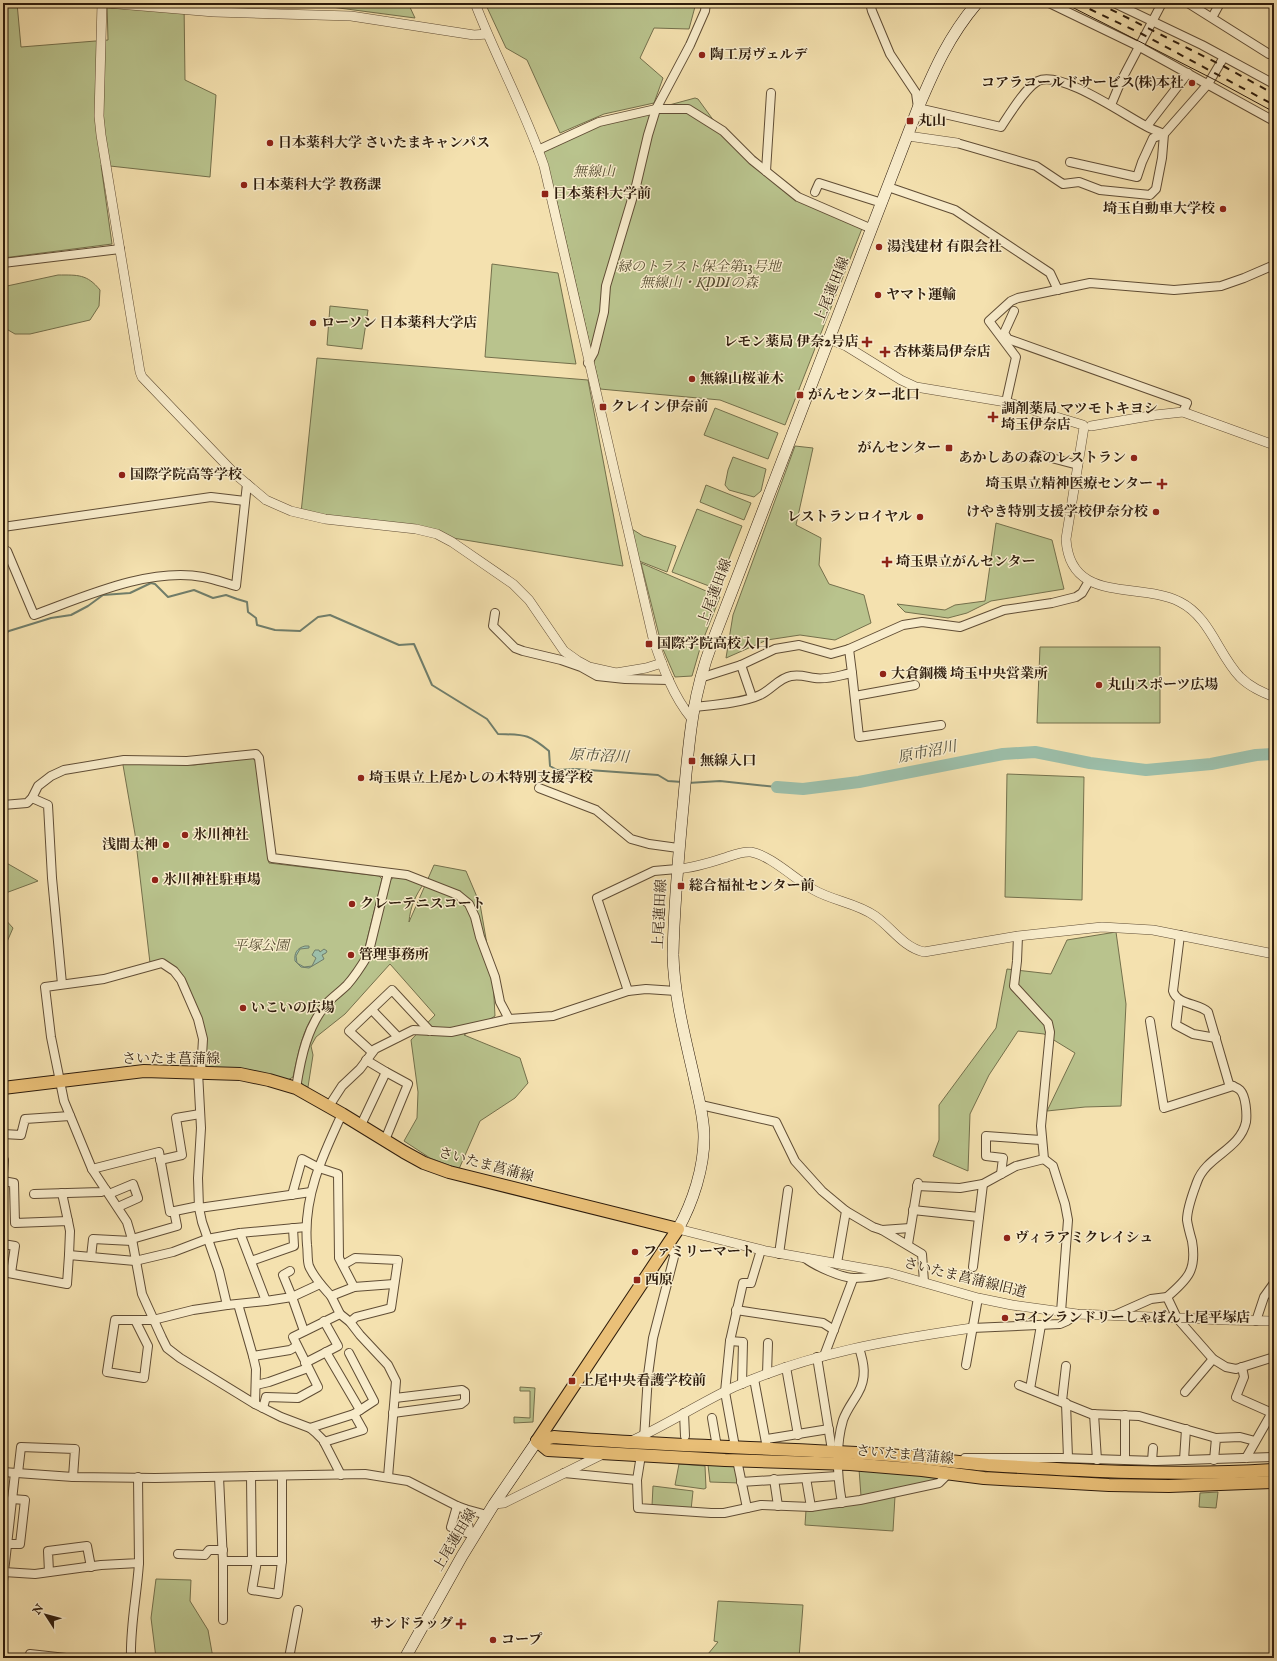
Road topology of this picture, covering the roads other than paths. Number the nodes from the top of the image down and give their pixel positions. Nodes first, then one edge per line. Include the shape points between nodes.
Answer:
1 (102, 3) edge
2 (106, 3) edge
3 (475, 3) edge
4 (706, 3) edge
5 (870, 3) edge
6 (977, 3) edge
7 (1049, 3) edge
8 (1114, 3) edge
9 (1162, 3) edge
10 (1188, 3) edge
11 (1220, 3) edge
12 (1214, 14) dead end
13 (1152, 21) junction
14 (486, 34) junction
15 (1138, 46) junction
16 (1272, 56) edge
17 (1224, 57) junction
18 (1188, 73) junction
19 (1208, 84) junction
20 (1274, 84) edge
21 (771, 93) dead end
22 (1112, 105) junction
23 (918, 108) junction
24 (656, 109) junction
25 (1274, 121) edge
26 (1146, 126) junction
27 (1164, 134) junction
28 (908, 136) junction
29 (957, 143) joint
30 (538, 150) junction
31 (1070, 162) dead end
32 (766, 171) junction
33 (888, 187) junction
34 (815, 192) dead end
35 (882, 203) junction
36 (872, 229) junction
37 (120, 249) junction
38 (3, 263) edge
39 (1274, 265) edge
40 (1058, 290) junction
41 (1014, 311) dead end
42 (829, 339) junction
43 (588, 363) junction
44 (1006, 402) junction
45 (1183, 412) junction
46 (1091, 426) dead end
47 (1274, 445) edge
48 (1040, 455) dead end
49 (1078, 465) junction
50 (247, 484) junction
51 (245, 501) junction
52 (3, 527) edge
53 (3, 550) edge
54 (1089, 581) junction
55 (495, 613) dead end
56 (849, 649) junction
57 (662, 663) junction
58 (741, 666) junction
59 (852, 673) junction
60 (700, 678) junction
61 (669, 680) junction
62 (915, 685) dead end
63 (855, 696) junction
64 (752, 697) junction
65 (1274, 697) edge
66 (694, 707) junction
67 (692, 719) junction
68 (941, 725) dead end
69 (540, 788) dead end
70 (32, 798) junction
71 (3, 805) edge
72 (678, 848) junction
73 (677, 870) junction
74 (388, 873) junction
75 (1180, 935) junction
76 (1018, 936) junction
77 (1274, 954) edge
78 (62, 984) junction
79 (628, 991) junction
80 (676, 991) junction
81 (1179, 1000) junction
82 (372, 1010) junction
83 (509, 1019) junction
84 (1150, 1021) dead end
85 (430, 1031) junction
86 (398, 1037) junction
87 (1216, 1038) junction
88 (372, 1052) junction
89 (366, 1060) junction
90 (199, 1072) junction
91 (386, 1072) junction
92 (60, 1082) junction
93 (1233, 1086) junction
94 (3, 1088) edge
95 (296, 1088) junction
96 (329, 1106) junction
97 (701, 1106) junction
98 (200, 1114) junction
99 (342, 1114) junction
100 (70, 1116) junction
101 (361, 1125) junction
102 (3, 1134) edge
103 (385, 1140) junction
104 (1041, 1140) junction
105 (1044, 1159) junction
106 (3, 1160) edge
107 (160, 1160) junction
108 (319, 1168) junction
109 (92, 1169) junction
110 (3, 1174) edge
111 (1001, 1174) junction
112 (3, 1181) edge
113 (983, 1184) junction
114 (788, 1190) dead end
115 (108, 1192) junction
116 (311, 1192) junction
117 (62, 1193) junction
118 (34, 1194) dead end
119 (292, 1195) junction
120 (118, 1207) junction
121 (199, 1207) junction
122 (913, 1210) junction
123 (174, 1211) junction
124 (846, 1211) junction
125 (979, 1217) junction
126 (68, 1222) junction
127 (306, 1227) junction
128 (293, 1228) junction
129 (910, 1228) junction
130 (678, 1230) junction
131 (882, 1230) junction
132 (240, 1233) junction
133 (207, 1239) junction
134 (132, 1240) junction
135 (3, 1244) edge
136 (908, 1244) junction
137 (666, 1248) junction
138 (761, 1250) junction
139 (779, 1254) junction
140 (69, 1255) junction
141 (91, 1257) junction
142 (805, 1258) junction
143 (135, 1261) junction
144 (251, 1261) junction
145 (837, 1263) junction
146 (342, 1265) junction
147 (973, 1267) dead end
148 (290, 1271) dead end
149 (7, 1272) edge
150 (890, 1273) junction
151 (853, 1278) junction
152 (924, 1282) junction
153 (1274, 1283) edge
154 (320, 1284) junction
155 (394, 1284) junction
156 (354, 1287) junction
157 (331, 1296) junction
158 (292, 1297) junction
159 (1167, 1297) junction
160 (978, 1298) junction
161 (266, 1301) junction
162 (227, 1304) junction
163 (238, 1304) junction
164 (736, 1310) junction
165 (1061, 1312) junction
166 (340, 1314) junction
167 (1077, 1314) junction
168 (1115, 1315) junction
169 (1177, 1318) junction
170 (153, 1320) junction
171 (324, 1321) junction
172 (1256, 1321) junction
173 (1274, 1321) edge
174 (136, 1322) junction
175 (350, 1322) junction
176 (1041, 1325) junction
177 (972, 1328) junction
178 (834, 1330) junction
179 (304, 1331) junction
180 (730, 1341) junction
181 (768, 1343) dead end
182 (297, 1346) junction
183 (859, 1348) junction
184 (326, 1352) junction
185 (349, 1353) dead end
186 (253, 1356) junction
187 (820, 1356) junction
188 (1274, 1358) edge
189 (1213, 1359) junction
190 (966, 1365) dead end
191 (307, 1366) junction
192 (1066, 1366) dead end
193 (786, 1367) junction
194 (1242, 1367) junction
195 (767, 1374) junction
196 (754, 1379) junction
197 (256, 1384) junction
198 (742, 1384) junction
199 (1020, 1385) dead end
200 (1030, 1389) junction
201 (725, 1392) junction
202 (1185, 1392) dead end
203 (394, 1398) junction
204 (1064, 1402) junction
205 (255, 1404) junction
206 (263, 1408) junction
207 (1273, 1411) edge
208 (357, 1412) junction
209 (393, 1414) junction
210 (684, 1414) junction
211 (1094, 1414) junction
212 (1125, 1415) junction
213 (712, 1418) dead end
214 (310, 1428) junction
215 (829, 1429) junction
216 (1186, 1429) junction
217 (798, 1435) junction
218 (686, 1436) dead end
219 (1216, 1438) junction
220 (536, 1441) junction
221 (1255, 1441) junction
222 (324, 1442) junction
223 (643, 1444) junction
224 (767, 1444) junction
225 (717, 1447) junction
226 (735, 1447) junction
227 (1153, 1448) dead end
228 (673, 1451) junction
229 (606, 1453) junction
230 (835, 1453) junction
231 (904, 1456) junction
232 (1274, 1457) edge
233 (1068, 1458) junction
234 (1246, 1458) junction
235 (737, 1460) junction
236 (1098, 1460) junction
237 (1126, 1460) junction
238 (1184, 1460) junction
239 (1214, 1460) junction
240 (1154, 1461) junction
241 (1274, 1470) edge
242 (3, 1472) edge
243 (1164, 1472) junction
244 (1223, 1472) junction
245 (17, 1473) junction
246 (564, 1473) junction
247 (950, 1473) junction
248 (341, 1475) junction
249 (251, 1476) junction
250 (282, 1476) junction
251 (838, 1476) junction
252 (138, 1477) junction
253 (219, 1477) junction
254 (388, 1477) junction
255 (73, 1478) junction
256 (806, 1478) junction
257 (1236, 1478) junction
258 (774, 1479) junction
259 (637, 1480) junction
260 (741, 1482) junction
261 (1274, 1482) edge
262 (1224, 1484) junction
263 (12, 1499) junction
264 (842, 1503) junction
265 (494, 1504) junction
266 (457, 1506) junction
267 (778, 1506) junction
268 (811, 1506) junction
269 (747, 1508) junction
270 (465, 1509) junction
271 (488, 1515) junction
272 (471, 1536) junction
273 (7, 1544) junction
274 (223, 1550) junction
275 (178, 1554) dead end
276 (223, 1561) junction
277 (255, 1561) junction
278 (282, 1561) junction
279 (139, 1563) junction
280 (91, 1567) junction
281 (4, 1572) junction
282 (49, 1572) junction
283 (3, 1581) edge
284 (298, 1610) dead end
285 (223, 1620) dead end
286 (29, 1658) edge
287 (63, 1658) edge
288 (132, 1658) edge
289 (289, 1658) edge
290 (405, 1658) edge

1 - 37 street via 99,116 110,199
2 - 14 street via 214,12 351,16 474,35
3 - 14 street
4 - 24 street via 690,45
5 - 23 street via 890,54 916,93
6 - 23 main road, 上尾蓮田線 via 937,63
7 - 15 street
8 - 13 street
9 - 13 street
10 - 16 street
11 - 12 street
13 - 15 street
13 - 17 street
14 - 30 street
15 - 18 street
15 - 22 street
17 - 19 street
17 - 20 street
18 - 19 street
18 - 26 street
19 - 25 street
19 - 27 street
21 - 32 street
22 - 23 street via 1052,79 1038,81 1021,96 1002,127
22 - 26 street
23 - 28 main road, 上尾蓮田線
24 - 30 street via 599,122
24 - 32 street via 688,109 699,115 723,131
24 - 43 street via 606,286 604,312 594,352
26 - 27 street
27 - 29 street via 1156,189 1150,195 1100,190 1079,182 1063,184 1036,166
27 - 31 street via 1153,138 1137,176
28 - 29 street
28 - 33 main road, 上尾蓮田線
30 - 43 street via 548,182
32 - 36 street via 798,198
33 - 35 main road, 上尾蓮田線
33 - 40 street via 955,210 1050,273
34 - 35 street via 818,183
35 - 36 main road, 上尾蓮田線
36 - 42 main road, 上尾蓮田線
37 - 38 street
37 - 50 street via 142,377
39 - 40 street via 1221,286 1199,289 1174,290 1090,283
40 - 44 street via 1011,301 990,321 1016,357
41 - 45 street via 1004,333 1008,339 1186,403
42 - 44 street via 846,346 913,386
42 - 60 main road, 上尾蓮田線
43 - 57 street via 644,602
44 - 49 street via 1083,425
45 - 46 street
45 - 47 street
48 - 49 street
49 - 54 street via 1067,532 1067,550 1075,568
50 - 51 street
50 - 57 street via 266,500 291,511 325,519 416,529 437,534 513,584 529,600 564,651 589,667 616,673
51 - 52 street via 210,497
51 - 53 street via 236,586 203,576 172,576 124,582 34,615 7,551
54 - 56 street via 1082,593 1076,597 1004,610 960,627 922,622 903,625
54 - 65 street via 1106,587 1162,595 1181,602 1198,615 1240,677 1258,690
55 - 61 street via 493,626 515,648 562,660 597,676
56 - 58 street via 831,654 799,644 775,649
56 - 59 street
57 - 61 street
58 - 60 street
58 - 64 street
59 - 63 street
59 - 64 street via 817,679 804,675 791,676 760,695
60 - 66 main road, 上尾蓮田線
61 - 67 street
62 - 63 street
63 - 68 street via 859,737
64 - 66 street
66 - 67 main road, 上尾蓮田線
67 - 72 main road, 上尾蓮田線
69 - 72 street via 596,810 631,839
70 - 71 street via 27,803
70 - 74 street via 38,786 64,770 124,760 187,761 256,754 259,758 272,858
70 - 78 street via 48,805
72 - 73 main road, 上尾蓮田線
73 - 76 street via 745,852 757,854 814,890 876,916 917,951 924,952
73 - 79 street via 654,871 597,898
73 - 80 main road, 上尾蓮田線 via 673,955
74 - 83 street via 424,880 458,895 469,904 495,977 500,1002
74 - 95 street via 368,955 348,984 328,1002 315,1020 308,1036
75 - 76 street via 1153,930 1102,927
75 - 77 street
75 - 81 street via 1173,991
76 - 104 street via 1014,986 1048,1023 1050,1032
78 - 90 street via 104,979 162,963 174,971 181,980 198,1019 203,1039
78 - 92 street via 45,987
79 - 80 street
79 - 83 street via 553,1016
80 - 97 main road, 上尾蓮田線
81 - 87 street via 1203,1007 1208,1012
81 - 87 street via 1176,1025 1193,1034
82 - 85 street via 392,990
82 - 86 street
82 - 88 street via 349,1031
83 - 85 street via 451,1032
84 - 93 street via 1164,1108
85 - 86 street via 413,1030
86 - 88 street
87 - 93 street via 1229,1084
88 - 89 street
89 - 91 street
89 - 96 street via 342,1086
90 - 92 main road, さいたま菖蒲線 via 144,1071
90 - 95 main road, さいたま菖蒲線 via 240,1074
90 - 98 street
91 - 101 street
91 - 103 street via 408,1084
92 - 94 main road, さいたま菖蒲線
92 - 100 street
93 - 159 street via 1243,1094 1246,1123 1237,1141 1201,1171 1187,1220 1194,1252 1192,1268 1188,1277
95 - 96 main road, さいたま菖蒲線
96 - 99 main road, さいたま菖蒲線
97 - 124 street via 776,1122 795,1161 822,1191
97 - 130 main road, 上尾蓮田線 via 704,1138 699,1174 690,1205
98 - 107 street via 176,1118 182,1155
98 - 121 street
99 - 101 main road, さいたま菖蒲線
99 - 108 street
100 - 102 street via 25,1119 21,1135
100 - 109 street
101 - 103 main road, さいたま菖蒲線
103 - 130 main road, さいたま菖蒲線 via 424,1163 449,1172
104 - 105 street
104 - 111 street via 986,1136 986,1156 1003,1158
105 - 111 street via 1016,1166
105 - 165 street via 1053,1166 1068,1220
106 - 110 street
107 - 109 street via 159,1152
107 - 123 street via 170,1212
108 - 116 street
108 - 119 street via 302,1159
108 - 146 street via 338,1174 339,1258
109 - 115 street
111 - 113 street
112 - 126 street via 14,1182 15,1223
113 - 122 street via 960,1188 918,1184
113 - 125 street
114 - 139 street
115 - 117 street
115 - 120 street
115 - 120 street via 133,1184 138,1198
116 - 119 street
116 - 127 street
117 - 118 street
117 - 126 street
119 - 121 street
120 - 134 street via 127,1222
121 - 123 street
121 - 133 street
122 - 125 street
122 - 129 street
123 - 134 street via 177,1226
124 - 131 street
124 - 145 street
125 - 147 street
126 - 140 street
127 - 128 street
127 - 154 street via 309,1265
128 - 132 street
128 - 144 street via 294,1246
129 - 131 street
129 - 136 street
130 - 137 main road
130 - 138 street, さいたま菖蒲線旧道
131 - 136 street
132 - 133 street
132 - 144 street
133 - 143 street via 173,1252
133 - 162 street via 219,1271
134 - 141 street via 93,1239
134 - 143 street
135 - 149 street via 15,1246
136 - 152 street via 922,1254
137 - 220 main road
137 - 223 street via 675,1253 654,1338 648,1375
138 - 139 street, さいたま菖蒲線旧道
138 - 164 street via 751,1283 743,1283
139 - 142 street, さいたま菖蒲線旧道
140 - 141 street
140 - 149 street via 67,1284
141 - 143 street
142 - 145 street, さいたま菖蒲線旧道
142 - 151 street via 816,1266
143 - 170 street via 142,1294
144 - 161 street
145 - 150 street, さいたま菖蒲線旧道
146 - 155 street via 355,1258 398,1260
146 - 156 street
148 - 158 street via 283,1275
150 - 151 street
150 - 152 street, さいたま菖蒲線旧道
151 - 178 street
152 - 160 street, さいたま菖蒲線旧道
153 - 172 street via 1264,1297
154 - 157 street
154 - 158 street
155 - 156 street
155 - 175 street via 391,1308 356,1317
156 - 157 street
157 - 166 street
158 - 161 street
158 - 179 street
159 - 168 street via 1151,1299
159 - 169 street
160 - 165 street, さいたま菖蒲線旧道
160 - 177 street
161 - 163 street
162 - 163 street
162 - 170 street
163 - 186 street
164 - 178 street via 823,1323
164 - 180 street
165 - 167 street, さいたま菖蒲線旧道
166 - 171 street
166 - 175 street
167 - 168 street, さいたま菖蒲線旧道
167 - 176 street via 1060,1324
168 - 169 street, さいたま菖蒲線旧道
169 - 172 street, さいたま菖蒲線旧道
169 - 189 street
170 - 174 street
170 - 205 street via 167,1348 191,1366
171 - 179 street
171 - 184 street via 338,1346
172 - 173 street, さいたま菖蒲線旧道
174 - 174 street via 148,1346 144,1378 107,1372 115,1320
175 - 203 street via 388,1365 396,1381
176 - 177 street
176 - 200 street
177 - 183 street via 898,1339
177 - 190 street
178 - 187 street
179 - 182 street via 293,1337
180 - 198 street via 743,1342
180 - 201 street
181 - 195 street
182 - 186 street via 290,1350
182 - 191 street
183 - 187 street
183 - 230 street via 864,1362 862,1384 845,1415
184 - 191 street
184 - 208 street
185 - 208 street via 374,1401
186 - 197 street
187 - 193 street
187 - 215 street
188 - 194 street
189 - 194 street via 1226,1367
189 - 202 street
191 - 197 street via 269,1382
191 - 206 street via 318,1387 298,1398 266,1397
192 - 204 street
193 - 195 street
193 - 217 street
194 - 207 street via 1244,1377 1236,1396
195 - 196 street
196 - 198 street
196 - 224 street
197 - 205 street
198 - 201 street
199 - 200 street
200 - 204 street
201 - 210 street
201 - 226 street
203 - 209 street
203 - 209 street via 462,1390 465,1392 465,1401 461,1404
204 - 211 street
204 - 233 street
205 - 206 street
206 - 214 street
207 - 221 street
208 - 214 street
208 - 222 street via 363,1430
209 - 254 street
210 - 218 street
210 - 223 street
211 - 212 street
211 - 236 street
212 - 216 street via 1139,1416
212 - 237 street
213 - 225 street
214 - 222 street
215 - 217 street
215 - 230 street
216 - 219 street
216 - 238 street
217 - 224 street
219 - 221 street via 1240,1437
219 - 239 street
220 - 223 main road, さいたま菖蒲線 via 554,1437
220 - 229 main road, さいたま菖蒲線 via 548,1450
220 - 265 main road, 上尾蓮田線
221 - 234 street
222 - 248 street
223 - 228 main road, さいたま菖蒲線
223 - 229 main road, さいたま菖蒲線
223 - 259 street
224 - 226 main road, さいたま菖蒲線
224 - 230 main road, さいたま菖蒲線
225 - 226 main road, さいたま菖蒲線
225 - 228 main road, さいたま菖蒲線
227 - 240 street
228 - 235 main road, さいたま菖蒲線
229 - 246 street
230 - 231 main road, さいたま菖蒲線
230 - 235 main road, さいたま菖蒲線
230 - 247 main road, さいたま菖蒲線 via 894,1467
230 - 251 street
231 - 233 street
231 - 243 main road, さいたま菖蒲線 via 1090,1471
232 - 234 street
233 - 236 street
234 - 239 street
235 - 260 street
236 - 237 street
237 - 240 street
238 - 239 street
238 - 240 street
240 - 243 street
241 - 257 main road, さいたま菖蒲線
242 - 245 street
243 - 244 main road, さいたま菖蒲線
244 - 257 main road, さいたま菖蒲線
244 - 262 main road via 1228,1477
245 - 255 street
245 - 255 street via 21,1446 75,1449
245 - 263 street
246 - 259 street
246 - 265 street via 504,1502
247 - 262 main road, さいたま菖蒲線 via 984,1478 1109,1485
247 - 264 street via 939,1483
248 - 250 street
248 - 254 street via 365,1474
249 - 250 street
249 - 253 street
249 - 277 street
250 - 278 street
251 - 256 street
251 - 264 street
252 - 253 street
252 - 255 street
252 - 279 street
253 - 274 street
254 - 266 street via 408,1481
256 - 258 street
256 - 268 street
257 - 261 main road, さいたま菖蒲線
257 - 262 main road, さいたま菖蒲線
258 - 260 street
258 - 267 street
259 - 269 street via 638,1508 724,1513
260 - 269 street
263 - 273 street
263 - 273 street via 25,1500 20,1544
264 - 268 street
265 - 271 main road, 上尾蓮田線
266 - 270 street
266 - 272 street via 451,1527
267 - 268 street
267 - 269 street
270 - 271 street
270 - 272 street
271 - 272 main road, 上尾蓮田線
272 - 290 main road, 上尾蓮田線
273 - 281 street
274 - 275 street via 209,1550 205,1555
274 - 276 street
276 - 277 street
276 - 285 street
277 - 278 street
277 - 278 street via 252,1590 278,1594
279 - 280 street
279 - 288 street via 132,1623
280 - 282 street
280 - 282 street via 87,1546 48,1551
281 - 282 street
281 - 283 street
284 - 289 street
286 - 287 street via 30,1654

